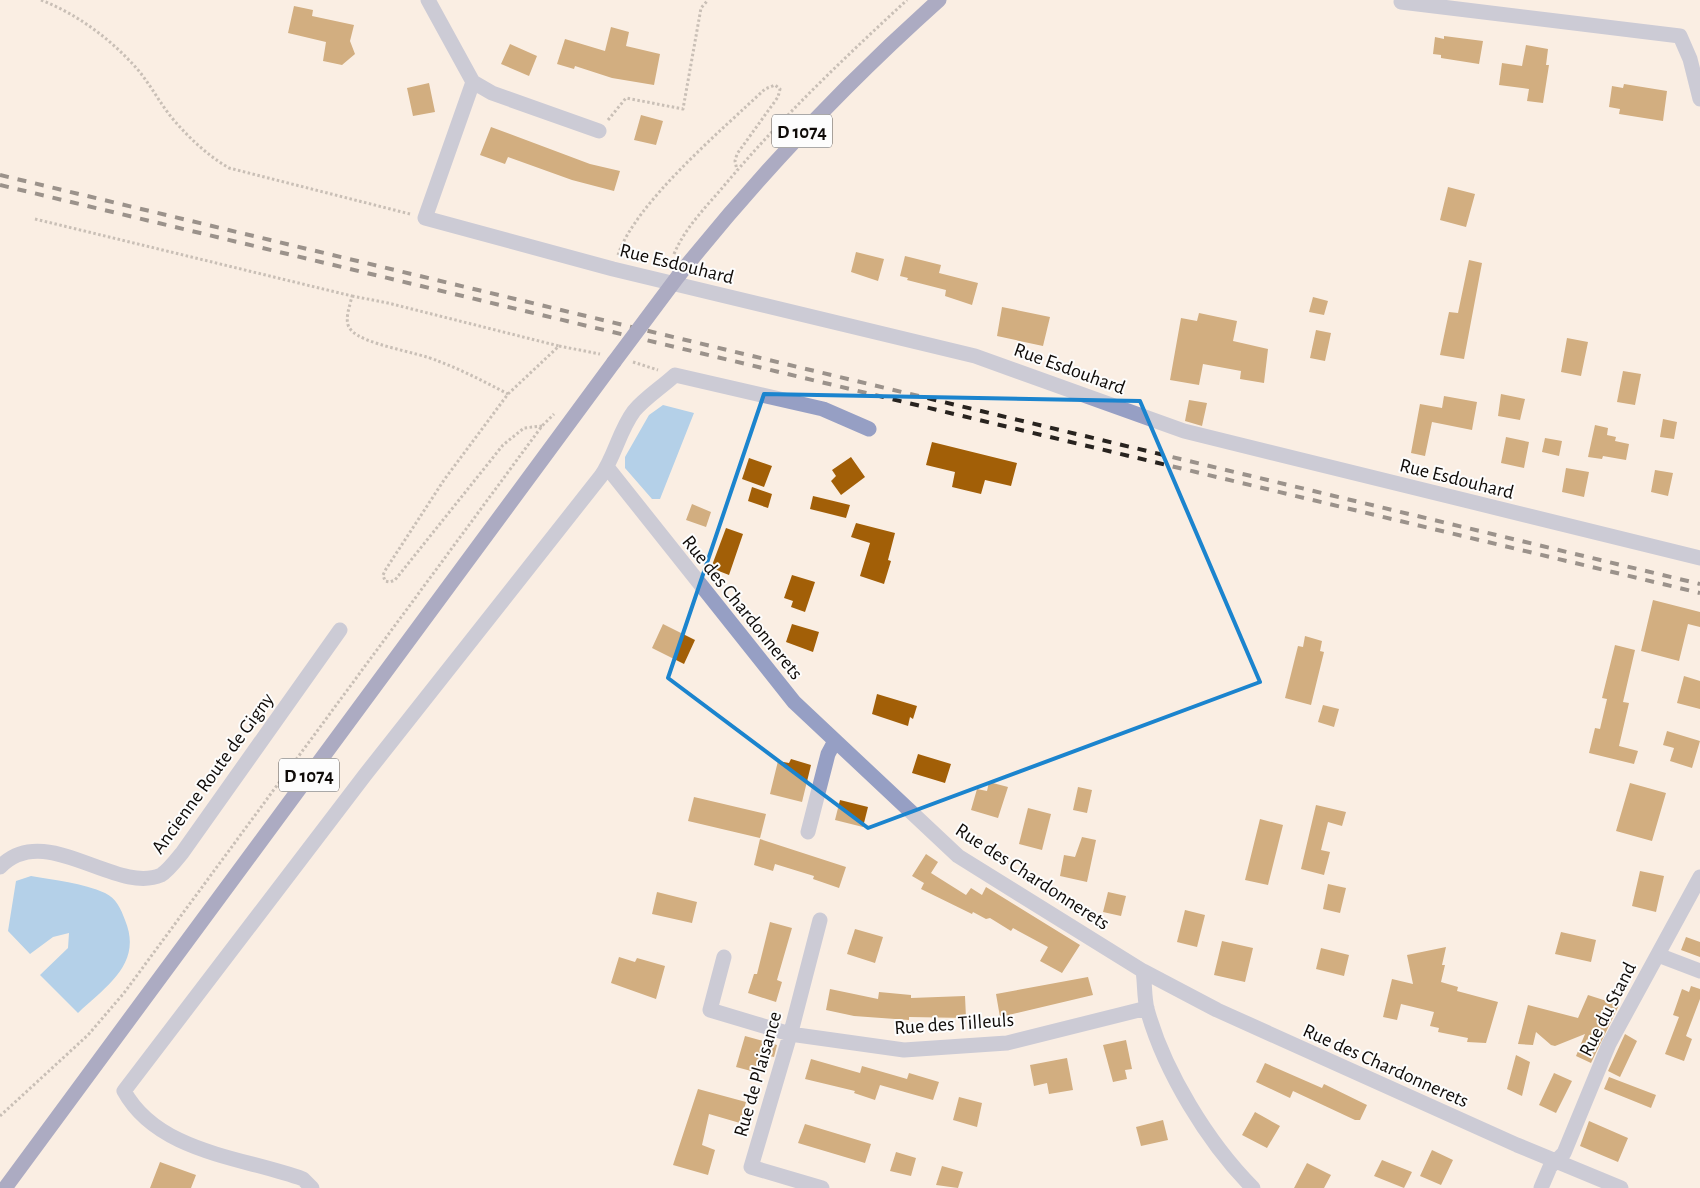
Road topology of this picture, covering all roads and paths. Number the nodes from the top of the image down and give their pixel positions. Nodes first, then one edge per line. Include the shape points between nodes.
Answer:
1 (41, 0) edge
2 (428, 0) edge
3 (708, 0) edge
4 (907, 0) edge
5 (939, 0) edge
6 (1401, 2) dead end
7 (473, 82) junction
8 (1700, 99) edge
9 (599, 131) joint
10 (737, 170) junction
11 (425, 218) junction
12 (35, 219) dead end
13 (672, 257) dead end
14 (613, 269) junction
15 (352, 296) junction
16 (559, 346) junction
17 (616, 360) junction
18 (675, 375) junction
19 (508, 394) junction
20 (557, 412) dead end
21 (542, 426) junction
22 (869, 429) dead end
23 (607, 467) junction
24 (1700, 558) edge
25 (340, 630) dead end
26 (835, 741) junction
27 (808, 832) dead end
28 (0, 867) edge
29 (1700, 877) edge
30 (820, 920) dead end
31 (1658, 955) junction
32 (724, 958) dead end
33 (1143, 971) junction
34 (1700, 971) edge
35 (1147, 1008) junction
36 (790, 1034) junction
37 (0, 1116) edge
38 (1556, 1161) junction
39 (5, 1188) edge
40 (312, 1188) edge
41 (821, 1188) edge
42 (1253, 1188) edge
43 (1541, 1188) edge
44 (1621, 1188) edge

1 - 11 path via 101,33 140,72 172,118 190,137 229,168
2 - 7 street
3 - 9 path via 701,8 683,109 626,98
4 - 10 path
5 - 17 main road, D 1074, bridge via 791,143 723,220
6 - 8 street via 1680,36 1690,59
7 - 9 street via 492,93
7 - 11 street
10 - 13 path via 683,234
10 - 14 path via 737,154 778,97 780,89 775,85 765,89 662,190 627,233
11 - 14 street, Rue Esdouhard
12 - 15 path
14 - 24 street, Rue Esdouhard via 975,356 1184,431
15 - 16 path
15 - 19 path via 347,323 350,330 476,376
16 - 17 path
16 - 19 path
17 - 18 path
17 - 39 main road, D 1074
18 - 22 street via 823,409
18 - 23 street via 634,411
19 - 21 path via 428,504 386,568 385,581 395,580 503,445 524,428
20 - 21 path
21 - 37 path via 124,993 88,1036
23 - 26 street, Rue des Chardonnerets via 794,702
23 - 40 street via 359,783 124,1091 131,1105 164,1132 195,1147 303,1179
25 - 28 street, Ancienne Route de Gigny via 182,853 162,875 137,878 47,851 30,850 7,860
26 - 27 street via 828,754
26 - 33 street, Rue des Chardonnerets via 958,856
29 - 31 street, Rue du Stand
30 - 36 street, Rue de Plaisance
31 - 34 street
31 - 38 street, Rue du Stand via 1608,1044 1564,1153
32 - 36 street, Rue des Tilleuls via 710,1010
33 - 35 street
33 - 38 street, Rue des Chardonnerets via 1280,1040
35 - 36 street, Rue des Tilleuls via 1007,1043 904,1050
35 - 42 street via 1159,1042 1201,1123 1219,1150
36 - 41 street, Rue de Plaisance via 751,1167
38 - 43 street, Rue du Stand
38 - 44 street, Rue des Chardonnerets

